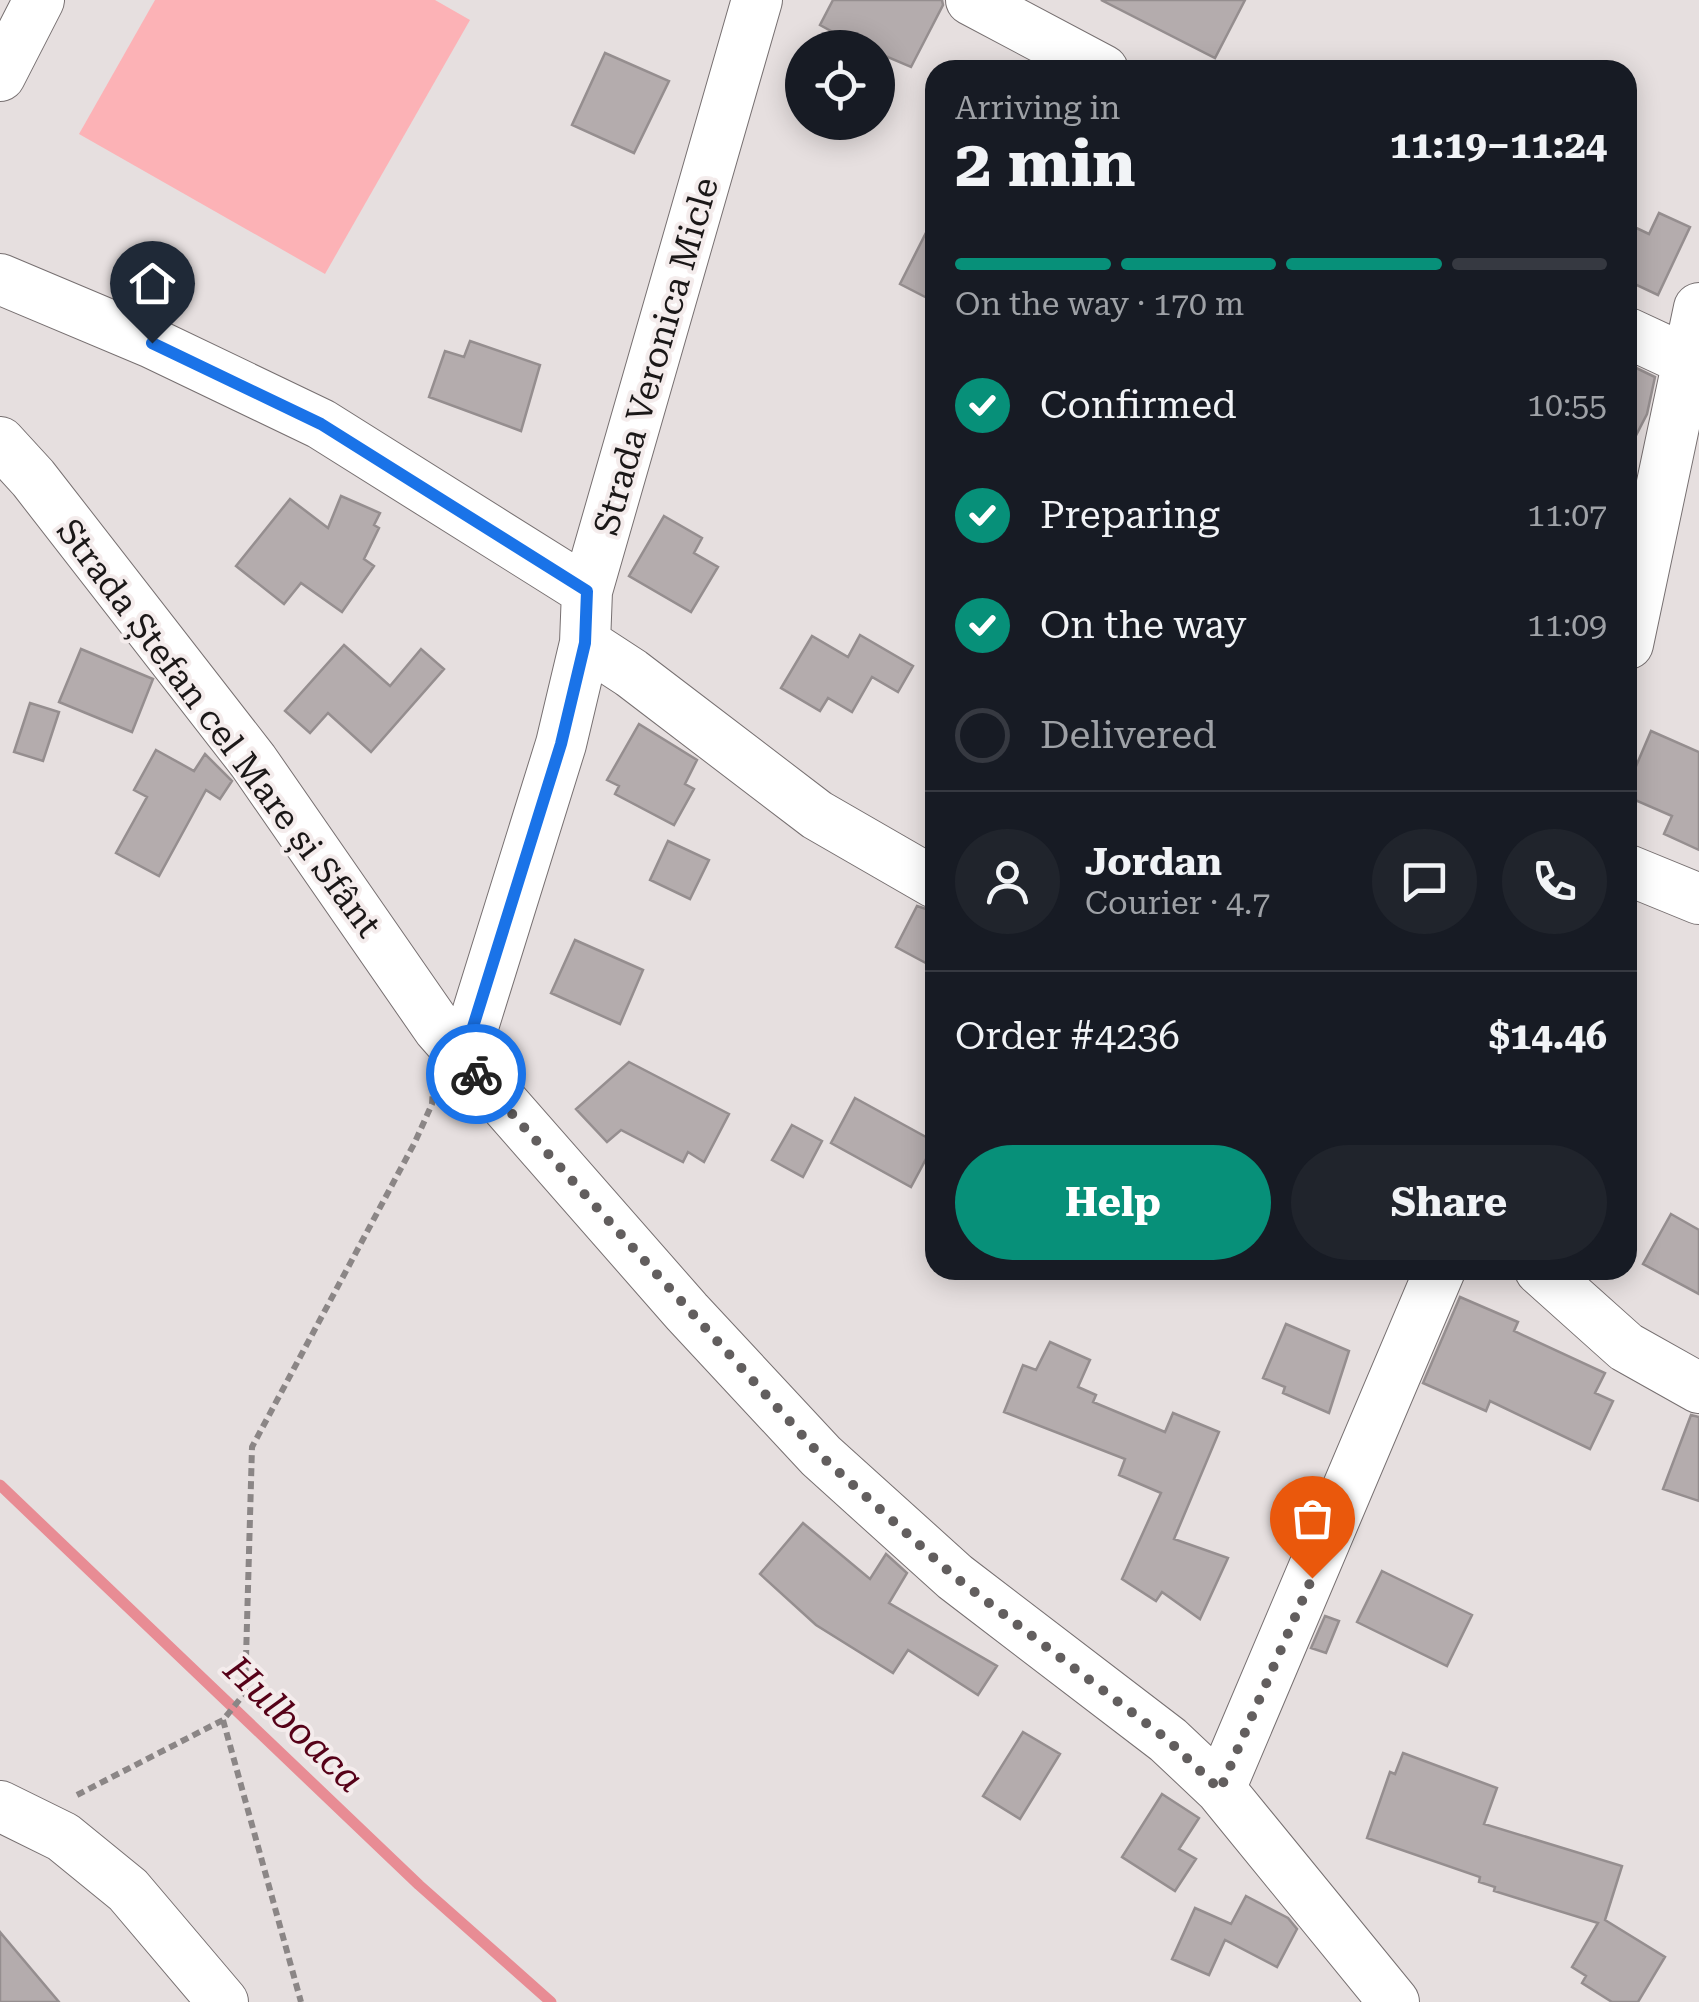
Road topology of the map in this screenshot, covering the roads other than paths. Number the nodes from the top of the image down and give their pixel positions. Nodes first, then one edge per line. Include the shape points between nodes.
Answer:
1 (39, 0) edge
2 (757, 0) edge
3 (971, 0) edge
4 (1084, 60) edge
5 (0, 76) edge
6 (0, 280) edge
7 (1699, 308) edge
8 (1637, 337) edge
9 (1692, 363) edge
10 (0, 442) edge
11 (587, 591) junction
12 (1637, 605) edge
13 (585, 643) junction
14 (1637, 874) edge
15 (925, 877) edge
16 (1699, 899) edge
17 (450, 1044) junction
18 (1436, 1280) edge
19 (1549, 1280) edge
20 (1699, 1388) edge
21 (1220, 1790) junction
22 (0, 1806) edge
23 (223, 2002) edge
24 (1394, 2002) edge

1 - 5 street
2 - 11 street, Strada Veronica Micle
3 - 4 street
6 - 11 street via 321,424
7 - 9 street
8 - 9 street
9 - 12 street
10 - 17 street, Strada Ștefan cel Mare și Sfânt via 253,761
11 - 13 street, Strada Veronica Micle
13 - 15 street via 816,815
13 - 17 street, Strada Veronica Micle via 561,744
14 - 16 street
17 - 21 street, Strada Ștefan cel Mare și Sfânt via 821,1456 955,1577 1168,1740
18 - 21 street
19 - 20 street via 1626,1347
21 - 24 street, Strada Ștefan cel Mare și Sfânt
22 - 23 street via 63,1837 128,1890

